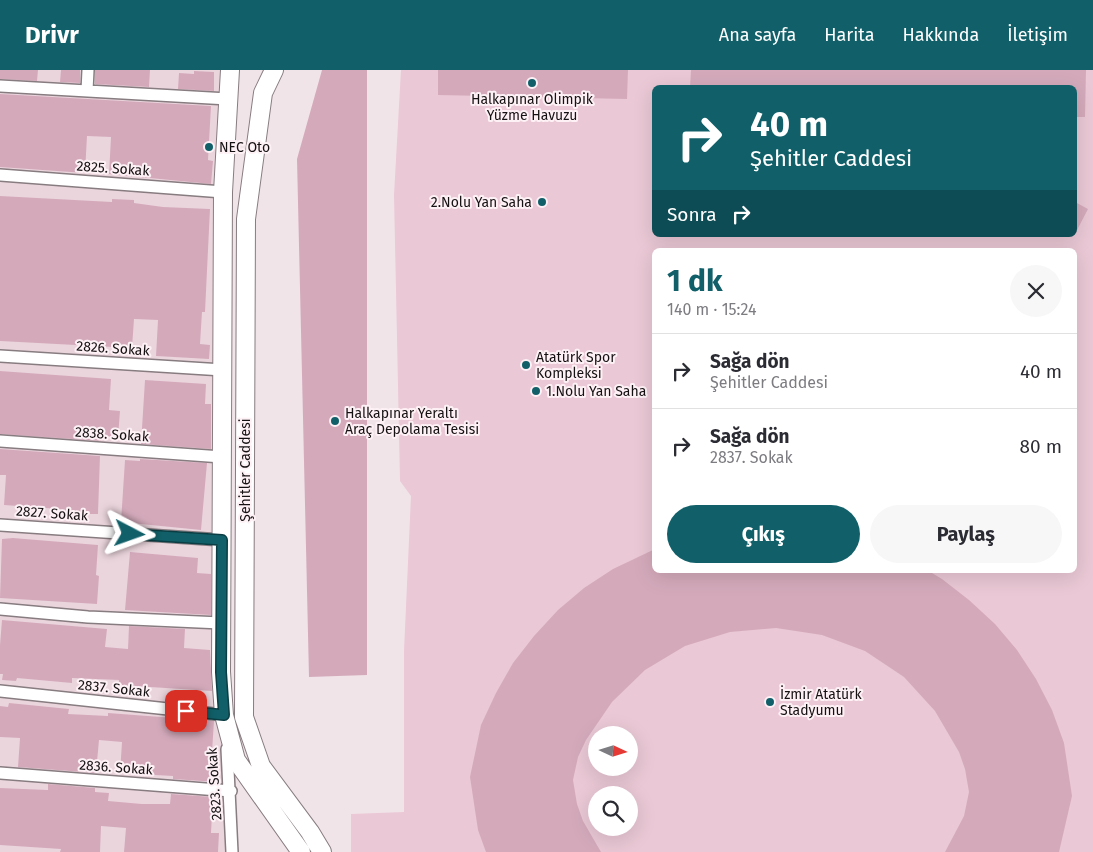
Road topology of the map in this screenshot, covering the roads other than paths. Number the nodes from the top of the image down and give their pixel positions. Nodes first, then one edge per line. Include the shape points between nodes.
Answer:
1 (88, 70) edge
2 (230, 70) edge
3 (274, 70) edge
4 (0, 86) edge
5 (87, 91) junction
6 (228, 99) junction
7 (0, 175) edge
8 (223, 192) junction
9 (0, 356) edge
10 (223, 370) junction
11 (0, 441) edge
12 (222, 457) junction
13 (0, 525) edge
14 (222, 540) junction
15 (0, 609) edge
16 (221, 623) junction
17 (0, 690) edge
18 (224, 715) junction
19 (0, 773) edge
20 (231, 791) junction
21 (232, 852) edge
22 (301, 852) edge
23 (322, 852) edge

1 - 5 street
2 - 6 main road, Şehitler Caddesi
3 - 23 main road, Şehitler Caddesi via 263,93 246,219 244,717 261,766
4 - 5 street
5 - 6 street
6 - 8 main road, Şehitler Caddesi
7 - 8 street, 2825. Sokak
8 - 10 main road, Şehitler Caddesi
9 - 10 street, 2826. Sokak
10 - 12 main road, Şehitler Caddesi
11 - 12 street, 2838. Sokak
12 - 14 main road, Şehitler Caddesi
13 - 14 street, 2827. Sokak
14 - 16 main road, Şehitler Caddesi
15 - 16 street
16 - 18 main road, Şehitler Caddesi
17 - 18 street, 2837. Sokak
18 - 20 street, 2823. Sokak
18 - 22 main road, Şehitler Caddesi via 236,760
19 - 20 street, 2836. Sokak
20 - 21 street, 2823. Sokak

